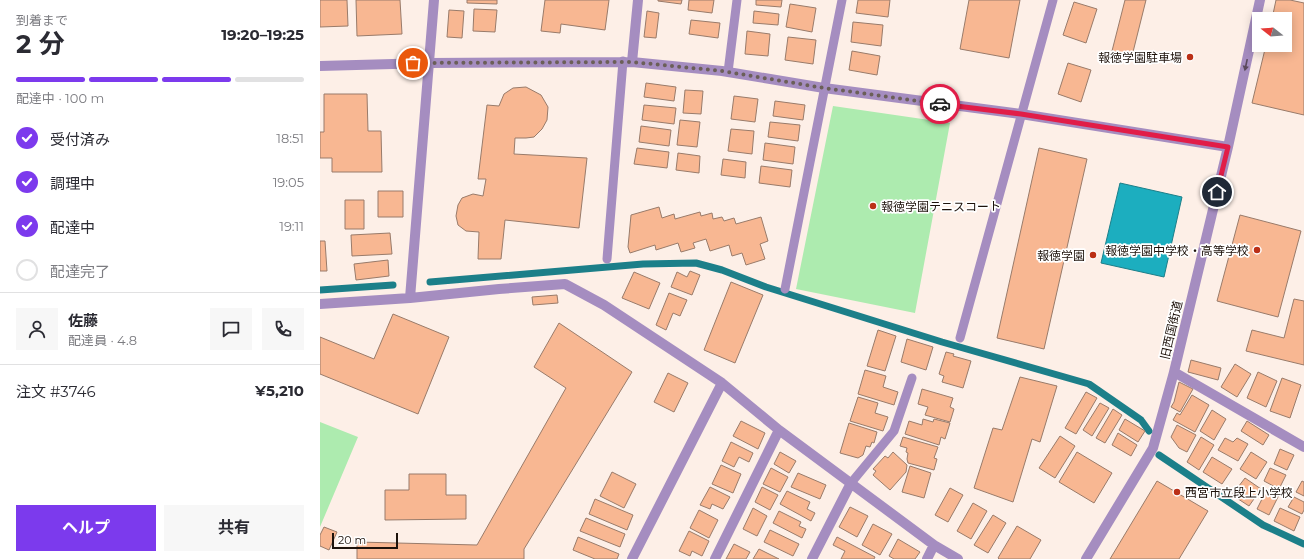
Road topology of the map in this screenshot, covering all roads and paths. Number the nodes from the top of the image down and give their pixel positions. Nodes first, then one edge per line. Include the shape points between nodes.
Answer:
1 (434, 0) edge
2 (638, 0) edge
3 (737, 0) edge
4 (842, 0) edge
5 (1053, 0) edge
6 (1260, 0) edge
7 (627, 61) junction
8 (429, 63) junction
9 (320, 66) edge
10 (728, 72) junction
11 (824, 88) junction
12 (1021, 114) junction
13 (1228, 147) junction
14 (607, 259) dead end
15 (785, 289) dead end
16 (410, 298) junction
17 (320, 304) edge
18 (960, 338) dead end
19 (1174, 372) junction
20 (912, 378) dead end
21 (722, 383) junction
22 (779, 430) junction
23 (1304, 447) edge
24 (851, 483) junction
25 (934, 545) junction
26 (632, 559) edge
27 (715, 559) edge
28 (812, 559) edge
29 (927, 559) edge
30 (958, 559) edge
31 (1086, 559) edge

1 - 8 street
2 - 7 street
3 - 10 lane
4 - 11 lane
5 - 12 lane
6 -> 13 street, 旧西国街道
7 - 8 street
7 - 10 street
7 - 14 lane
8 - 9 street
8 - 16 street
10 - 11 street
11 - 12 street
11 - 15 lane
12 - 13 street
12 - 18 lane
13 - 19 street, 旧西国街道
16 - 17 street
16 - 21 street via 564,284 604,304
19 - 23 street, 旧西国街道
19 - 31 street via 1152,448
20 - 24 lane via 894,431
21 - 22 street
21 - 26 street
22 - 24 street
22 - 27 street
24 - 25 street
24 - 28 street
25 - 29 street
25 - 30 street

